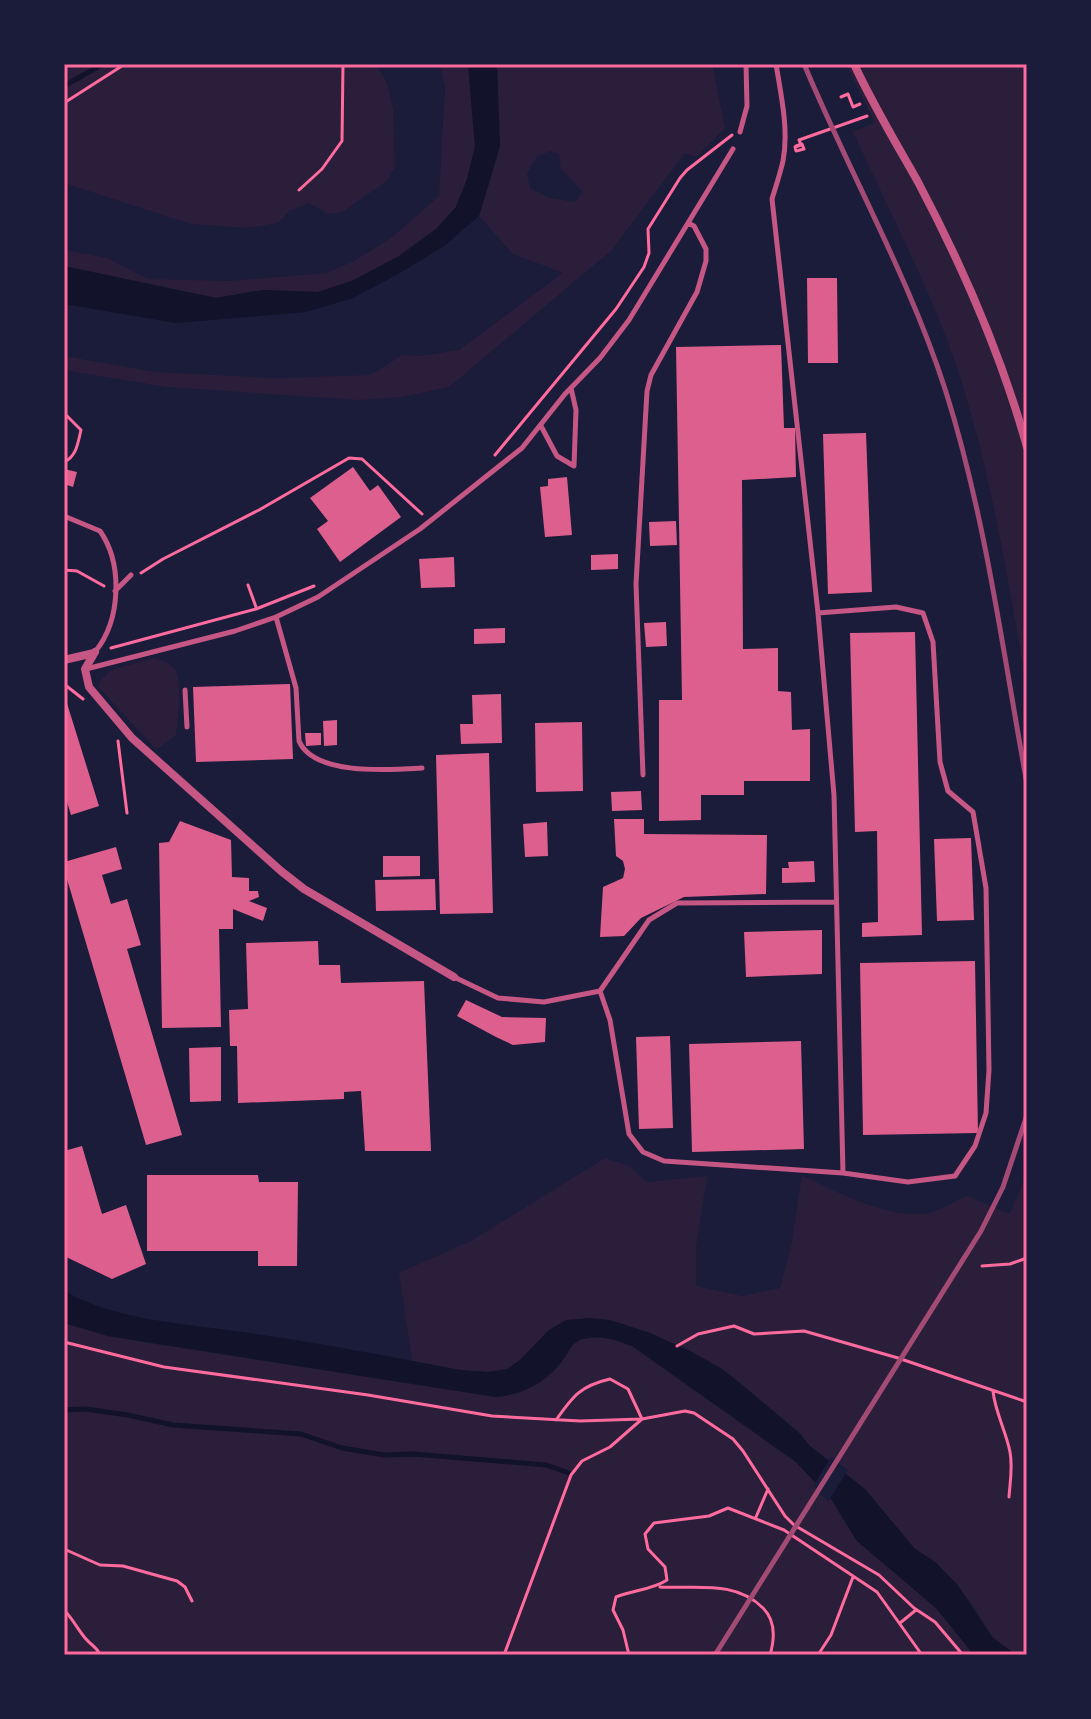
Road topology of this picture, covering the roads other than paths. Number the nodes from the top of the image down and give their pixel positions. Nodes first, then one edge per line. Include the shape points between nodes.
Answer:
1 (746, 64) edge
2 (776, 64) edge
3 (854, 64) edge
4 (740, 132) road end
5 (733, 149) dead end
6 (688, 223) junction
7 (571, 388) junction
8 (541, 426) junction
9 (1027, 447) edge
10 (64, 516) edge
11 (131, 575) road end
12 (114, 591) junction
13 (818, 613) junction
14 (276, 617) junction
15 (95, 652) junction
16 (64, 660) edge
17 (85, 669) junction
18 (185, 690) dead end
19 (187, 727) dead end
20 (422, 768) dead end
21 (643, 775) dead end
22 (835, 902) junction
23 (454, 977) joint
24 (600, 991) junction
25 (843, 1173) junction

1 - 4 lane via 747,106
2 - 13 lane via 783,96 783,159 772,199
3 - 9 street via 973,294
5 - 6 lane
6 - 7 lane via 629,320
6 - 21 lane via 706,249 706,261 697,292 647,391 636,584
7 - 8 lane
7 - 8 lane via 576,410 574,466 557,456
8 - 14 lane via 522,448 420,529 318,597
10 - 12 lane via 94,526 107,540 114,560
11 - 12 lane
12 - 15 lane via 109,633
13 - 22 lane via 834,795
13 - 25 lane via 896,607 923,613 933,642 940,762 948,791 973,812 986,888 989,1070 986,1113 975,1146 955,1176 908,1182
14 - 17 lane
14 - 20 lane via 296,688 302,749 329,765
15 - 16 street
15 - 17 street
17 - 23 street via 89,687 132,738 281,871
18 - 19 lane
22 - 24 lane via 677,903 649,920
22 - 25 lane
23 - 24 lane via 498,998 544,1002
24 - 25 lane via 610,1020 629,1134 643,1152 664,1161

